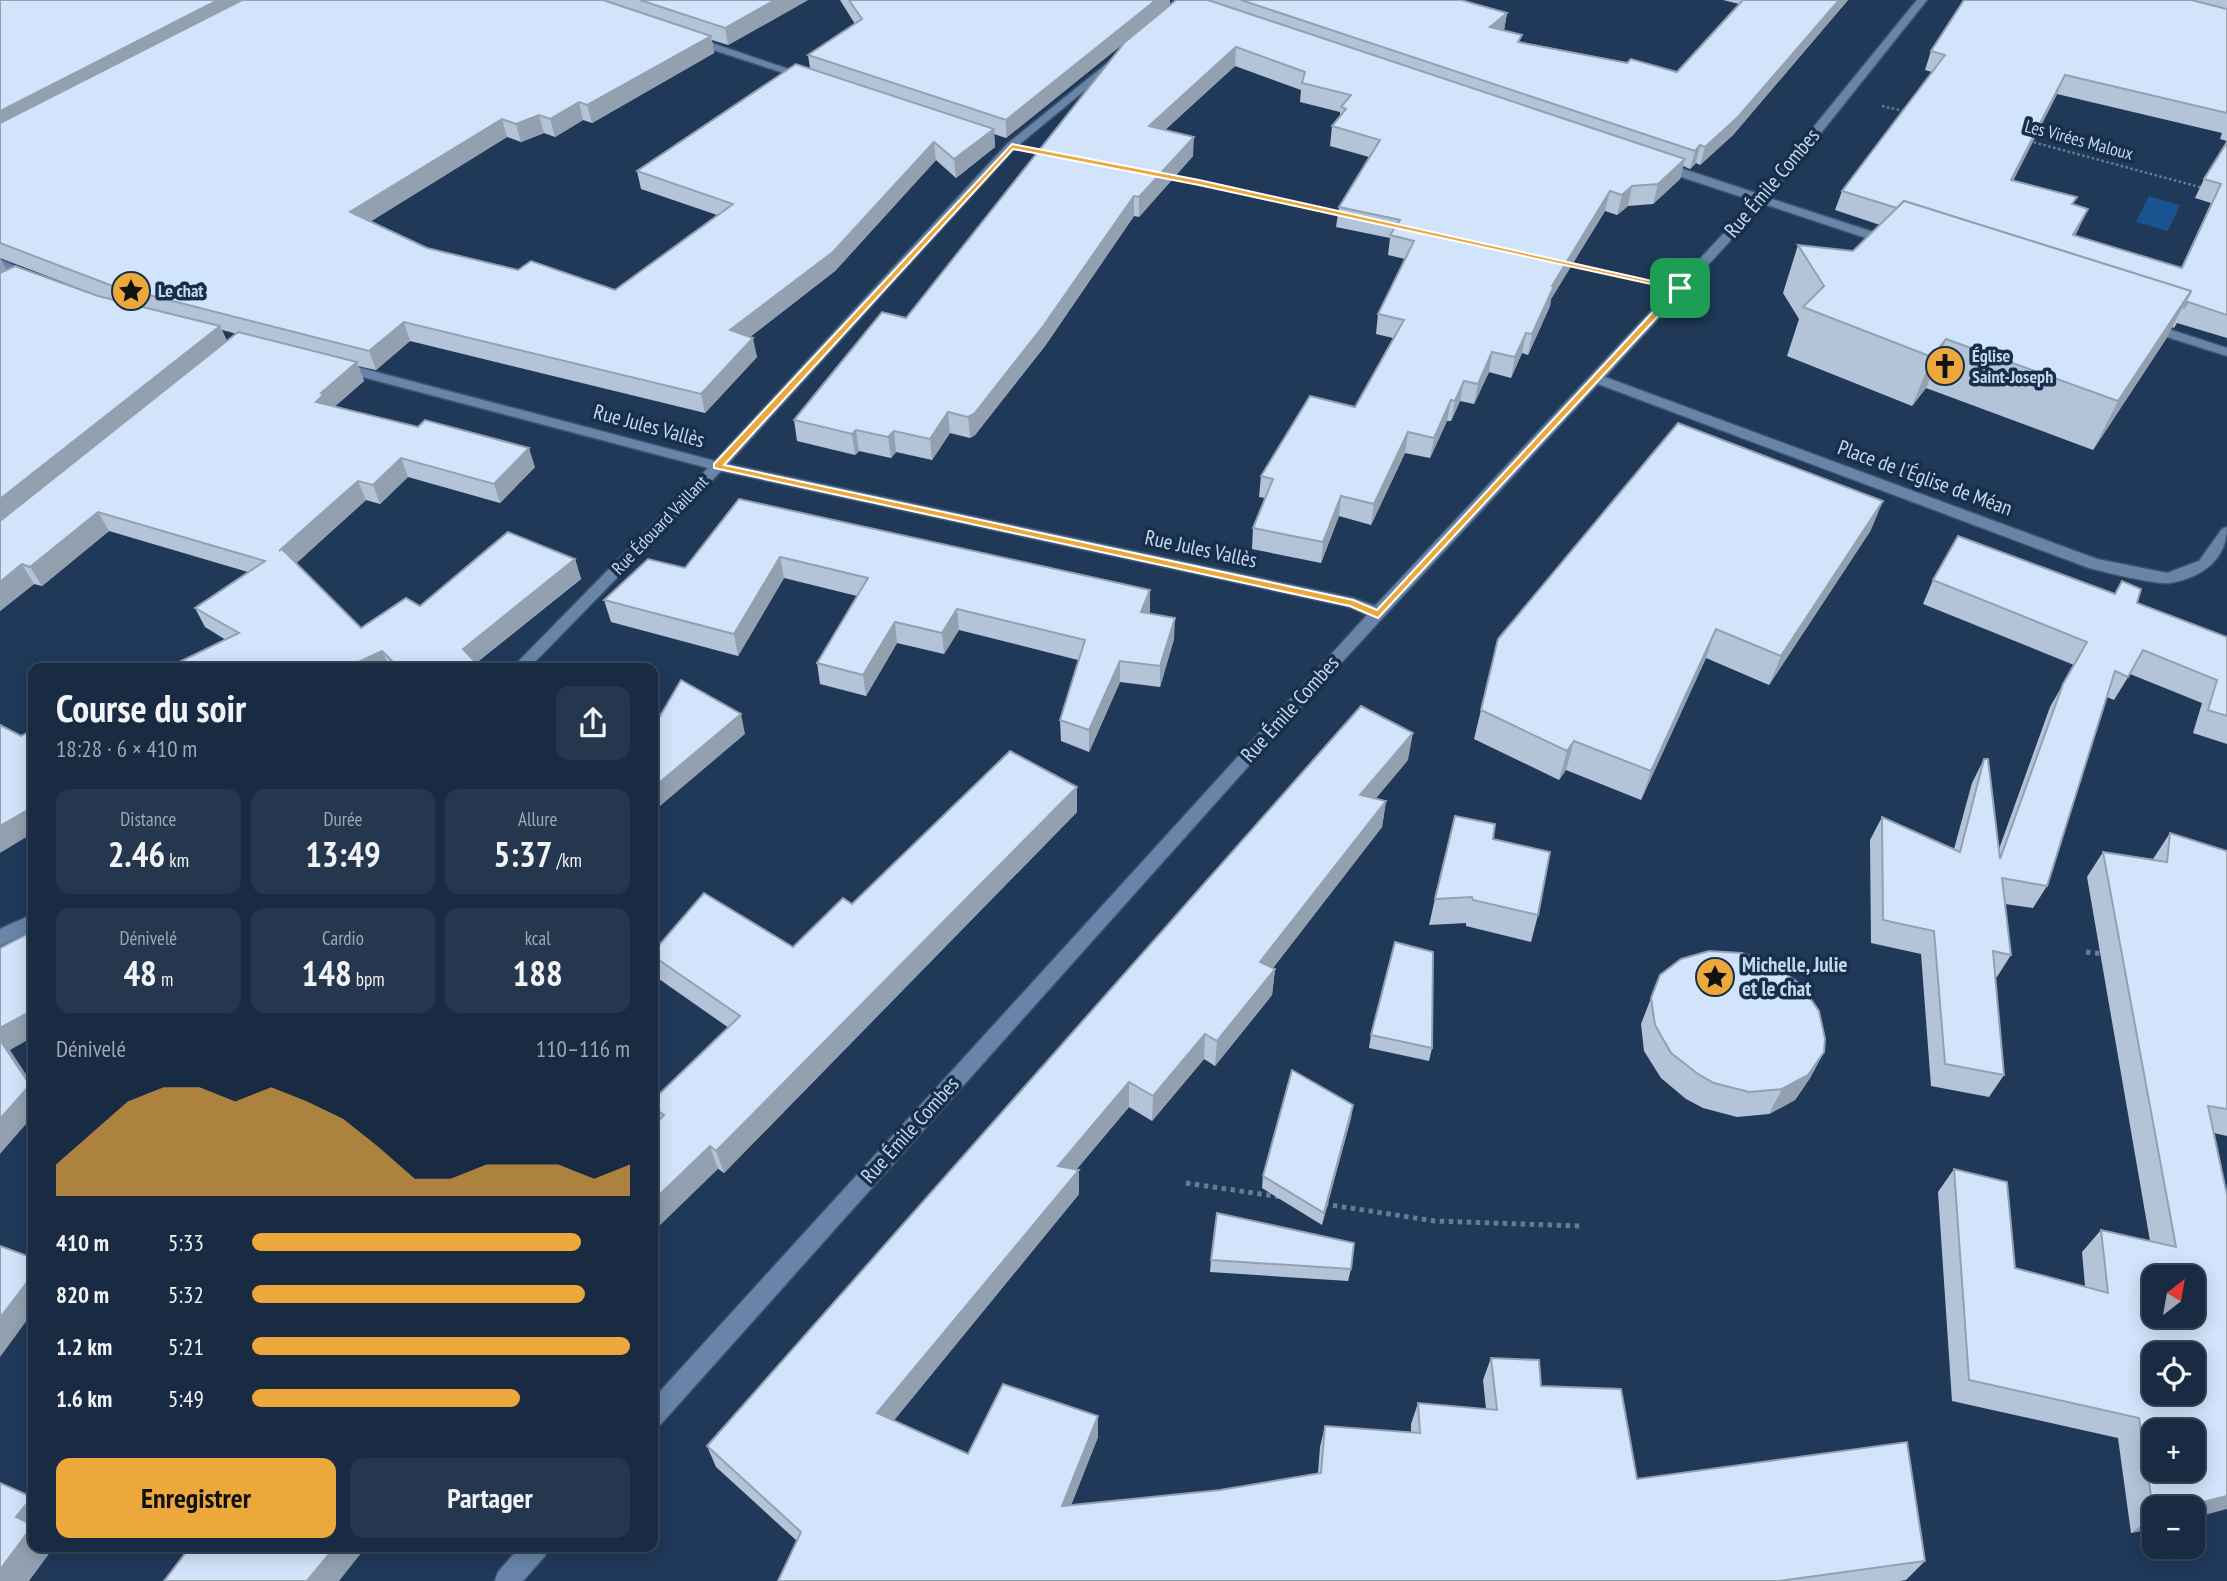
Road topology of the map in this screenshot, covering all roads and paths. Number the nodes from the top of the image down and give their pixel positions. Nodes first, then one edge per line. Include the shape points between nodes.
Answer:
1 (1922, 0) edge
2 (686, 37) edge
3 (1133, 45) edge
4 (817, 81) edge
5 (1882, 106) dead end
6 (1920, 114) edge
7 (2022, 139) edge
8 (1649, 162) edge
9 (1159, 174) edge
10 (2214, 191) edge
11 (1761, 200) junction
12 (1345, 214) edge
13 (1904, 247) edge
14 (1566, 262) edge
15 (0, 264) edge
16 (49, 286) edge
17 (1680, 288) junction
18 (2137, 323) edge
19 (2227, 352) edge
20 (326, 363) edge
21 (1596, 378) junction
22 (718, 466) junction
23 (2227, 531) edge
24 (1378, 614) junction
25 (525, 663) edge
26 (28, 923) edge
27 (0, 938) edge
28 (2086, 951) dead end
29 (2112, 955) dead end
30 (1186, 1183) dead end
31 (1291, 1199) edge
32 (1317, 1203) edge
33 (1581, 1226) dead end
34 (658, 1410) edge
35 (532, 1552) edge
36 (507, 1581) edge

1 - 11 street, Rue Émile Combes
2 - 4 street
3 - 22 street, Rue Édouard Vaillant via 1006,144
5 - 6 path
7 - 10 path, Les Virées Maloux
8 - 11 street
9 - 12 path
11 - 13 street
11 - 17 street, Rue Émile Combes
14 - 17 path
15 - 16 street via 18,280
17 - 21 street, Rue Émile Combes
18 - 19 street
20 - 22 street, Rue Jules Vallès
21 - 23 street, Place de l'Église de Méan via 2094,564 2168,578 2204,565
21 - 24 street, Rue Émile Combes
22 - 24 street, Rue Jules Vallès via 1353,603
22 - 25 street, Rue Édouard Vaillant
24 - 34 street, Rue Émile Combes
26 - 27 street
28 - 29 path
30 - 31 path
32 - 33 path via 1435,1221
35 - 36 street

